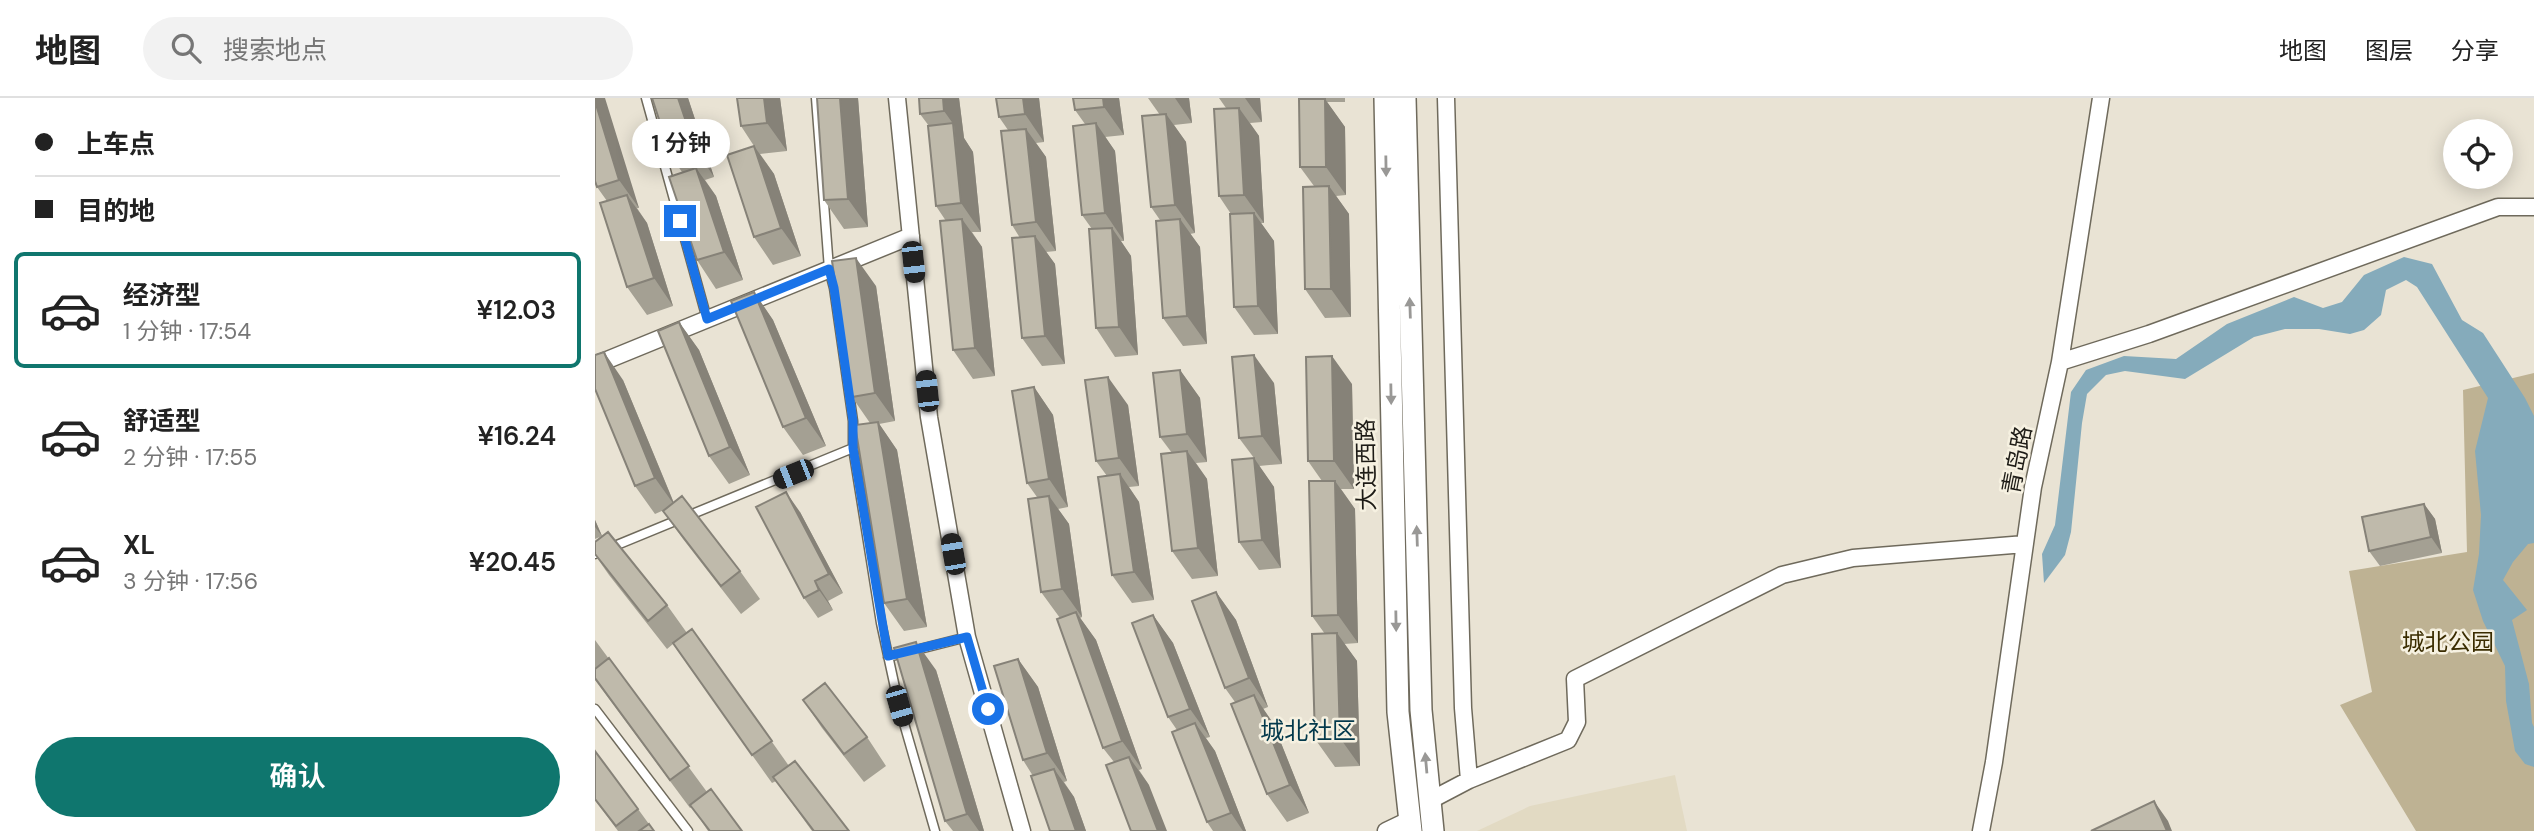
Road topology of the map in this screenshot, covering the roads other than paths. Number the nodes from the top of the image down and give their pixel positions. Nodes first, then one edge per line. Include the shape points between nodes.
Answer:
1 (646, 98) edge
2 (816, 98) edge
3 (897, 98) edge
4 (1385, 98) edge
5 (1405, 98) edge
6 (1446, 98) edge
7 (2101, 98) edge
8 (2534, 207) edge
9 (911, 236) junction
10 (829, 269) junction
11 (707, 319) junction
12 (2060, 362) junction
13 (595, 365) edge
14 (853, 448) junction
15 (2025, 544) junction
16 (595, 554) edge
17 (967, 637) junction
18 (888, 656) junction
19 (595, 709) edge
20 (1469, 780) junction
21 (1429, 801) junction
22 (1410, 826) edge
23 (688, 831) edge
24 (935, 831) edge
25 (1023, 831) edge
26 (1386, 831) edge
27 (1433, 831) edge
28 (1982, 831) edge

1 - 11 lane
2 - 10 lane
3 - 9 street
4 -> 22 main road, 大连西路 via 1398,712
21 -> 5 main road via 1421,710
6 - 20 street via 1463,708
7 - 12 street, 青岛路
8 - 12 street via 2498,207
9 - 10 street
9 - 17 street via 929,417
10 - 11 street
10 - 14 lane
11 - 13 street
12 - 15 street, 青岛路
14 - 16 lane
14 - 18 lane
15 - 20 street via 1853,558 1782,575 1575,678 1577,722 1568,740
15 - 28 street, 青岛路
17 - 18 lane
17 - 25 street
18 - 24 lane
19 - 23 lane
20 - 21 street
21 - 27 main road
22 - 26 street

